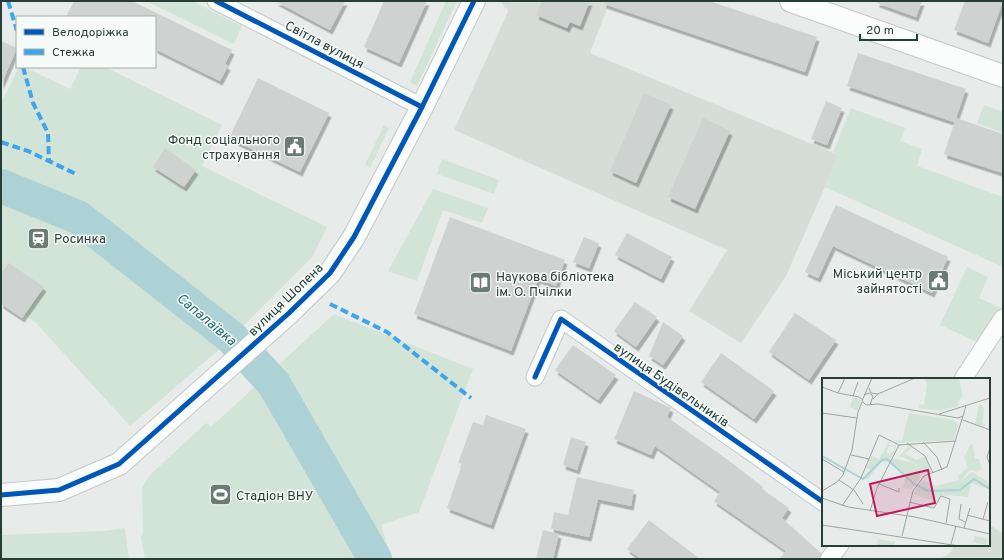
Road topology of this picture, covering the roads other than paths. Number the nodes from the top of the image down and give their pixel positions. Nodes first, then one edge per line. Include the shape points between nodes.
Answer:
1 (216, 1) edge
2 (474, 1) edge
3 (791, 1) edge
4 (1003, 76) edge
5 (422, 107) junction
6 (1003, 318) edge
7 (535, 377) dead end
8 (964, 378) edge
9 (1, 495) edge
10 (822, 501) edge
11 (839, 546) edge
12 (829, 559) edge

1 - 5 street, Світла вулиця
2 - 5 street, вулиця Шопена
3 - 4 street
5 - 9 street, вулиця Шопена via 354,237 330,273 289,312 119,464 59,490
6 - 8 street
7 - 10 street, вулиця Будівельників via 561,319
11 - 12 street

